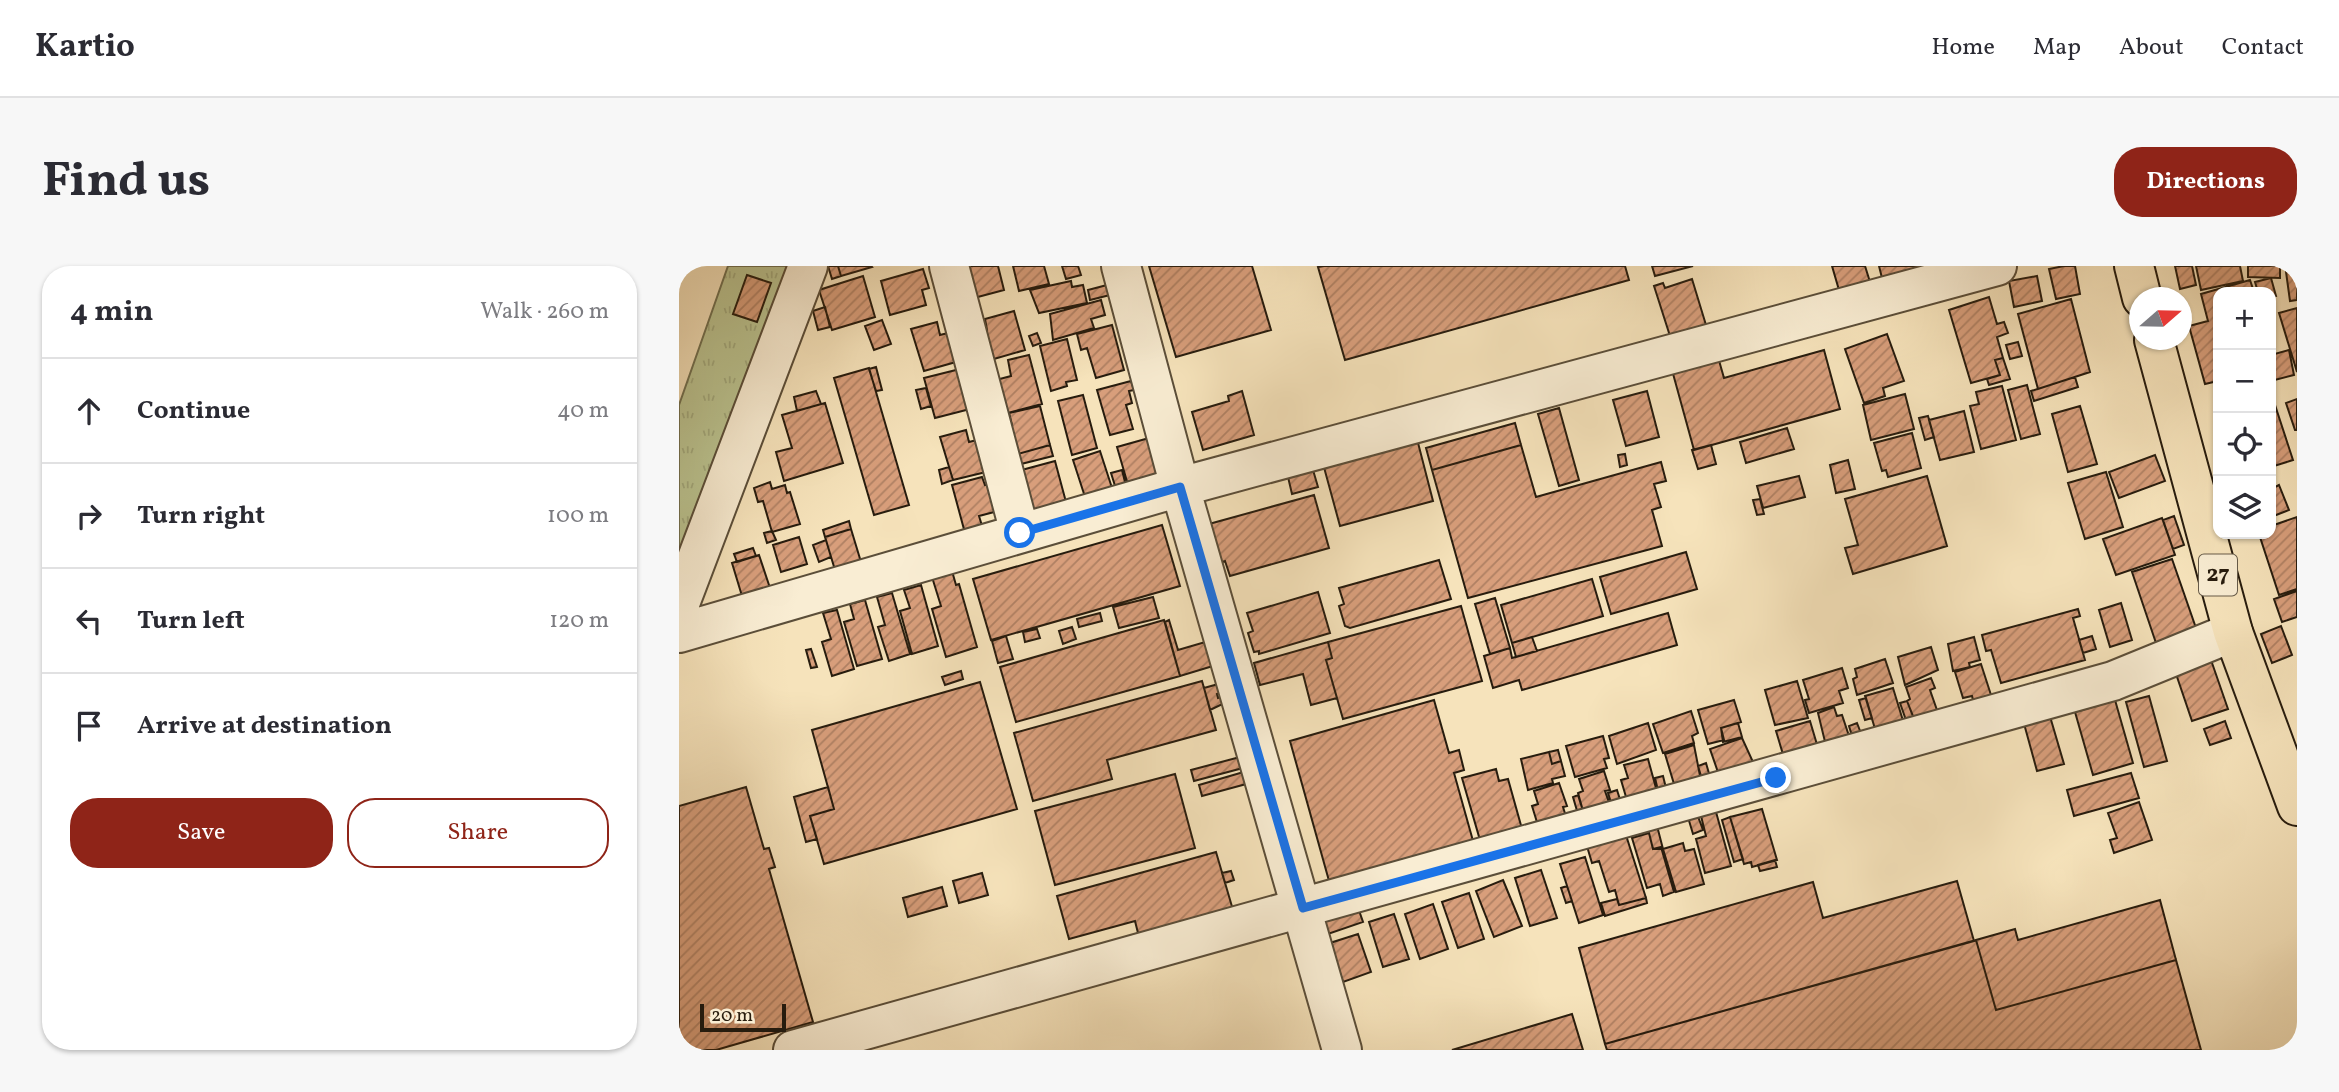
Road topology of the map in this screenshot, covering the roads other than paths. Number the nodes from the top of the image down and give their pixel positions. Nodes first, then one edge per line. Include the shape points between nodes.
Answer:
1 (808, 266) edge
2 (949, 266) edge
3 (1121, 266) edge
4 (1997, 266) edge
5 (2134, 266) edge
6 (2140, 287) edge
7 (2157, 350) edge
8 (1180, 487) junction
9 (1020, 533) junction
10 (679, 606) edge
11 (2233, 632) junction
12 (679, 634) edge
13 (2297, 806) edge
14 (1303, 908) junction
15 (793, 1050) edge
16 (1342, 1050) edge

1 - 10 street
2 - 9 street
3 - 8 street
4 - 8 street
5 - 6 main road
7 - 11 main road, 27
8 - 9 street
8 - 14 street
9 - 12 street
11 - 13 main road, 27
11 - 14 street via 2113,681
14 - 15 street
14 - 16 street

